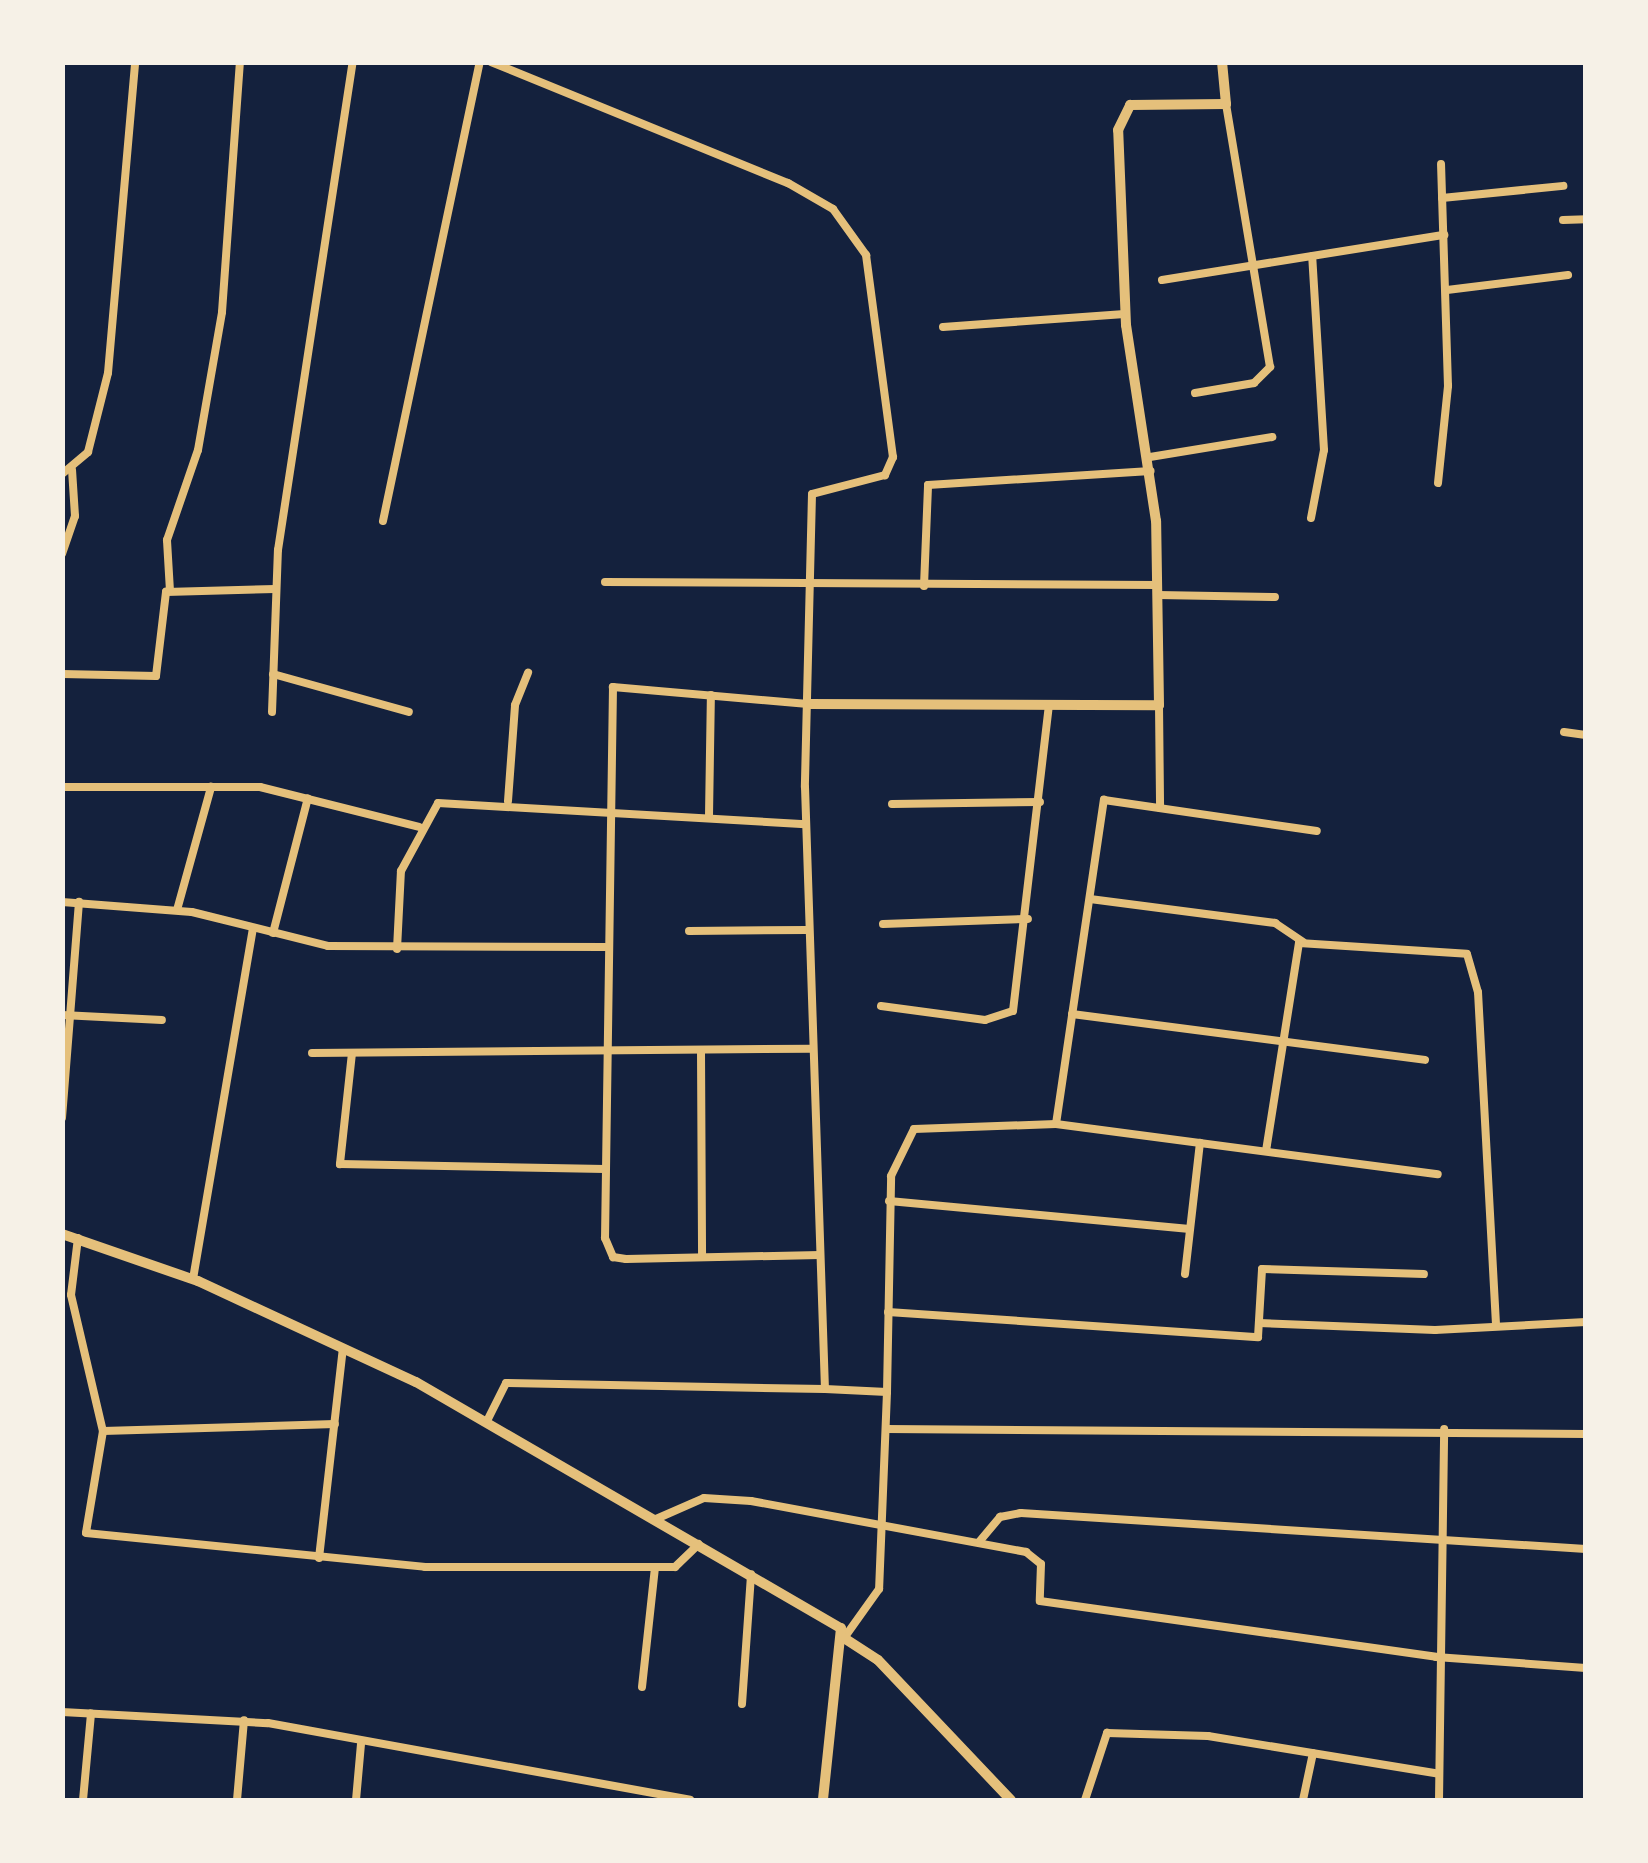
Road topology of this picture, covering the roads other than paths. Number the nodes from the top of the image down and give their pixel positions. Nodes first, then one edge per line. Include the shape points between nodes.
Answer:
1 (134, 62) edge
2 (240, 62) edge
3 (353, 62) edge
4 (480, 62) edge
5 (491, 62) edge
6 (1222, 62) edge
7 (1226, 104) junction
8 (1441, 164) dead end
9 (1563, 186) dead end
10 (1442, 198) junction
11 (1586, 219) edge
12 (1563, 220) dead end
13 (1444, 234) junction
14 (1312, 256) junction
15 (1254, 265) junction
16 (1568, 275) dead end
17 (1162, 280) dead end
18 (1446, 290) junction
19 (1125, 314) junction
20 (943, 328) dead end
21 (1195, 393) dead end
22 (1272, 437) dead end
23 (1150, 456) junction
24 (1152, 470) junction
25 (67, 472) edge
26 (1438, 484) dead end
27 (1311, 518) dead end
28 (384, 521) dead end
29 (62, 554) edge
30 (605, 582) dead end
31 (924, 586) junction
32 (810, 587) junction
33 (275, 589) junction
34 (1158, 590) junction
35 (170, 591) junction
36 (1275, 598) dead end
37 (528, 672) dead end
38 (62, 674) edge
39 (273, 674) junction
40 (711, 695) junction
41 (808, 704) junction
42 (1049, 705) junction
43 (1159, 705) junction
44 (272, 712) dead end
45 (408, 712) dead end
46 (1564, 732) dead end
47 (1586, 736) edge
48 (211, 787) junction
49 (62, 788) edge
50 (308, 798) junction
51 (508, 801) junction
52 (1040, 802) junction
53 (892, 804) dead end
54 (610, 808) junction
55 (1160, 808) junction
56 (709, 816) junction
57 (805, 824) junction
58 (419, 827) junction
59 (1317, 831) dead end
60 (1090, 900) junction
61 (62, 902) edge
62 (80, 902) junction
63 (177, 910) junction
64 (1028, 918) junction
65 (883, 924) dead end
66 (253, 928) junction
67 (806, 930) junction
68 (688, 931) dead end
69 (273, 933) junction
70 (1302, 942) junction
71 (605, 947) junction
72 (397, 949) junction
73 (881, 1006) dead end
74 (1072, 1014) junction
75 (66, 1015) edge
76 (162, 1020) dead end
77 (1282, 1041) junction
78 (811, 1050) junction
79 (701, 1052) junction
80 (312, 1053) dead end
81 (352, 1053) junction
82 (604, 1054) junction
83 (1425, 1060) dead end
84 (62, 1118) edge
85 (1056, 1124) junction
86 (1200, 1143) junction
87 (1266, 1152) junction
88 (604, 1169) junction
89 (1438, 1174) dead end
90 (889, 1201) junction
91 (1190, 1229) junction
92 (62, 1234) edge
93 (78, 1238) junction
94 (820, 1255) junction
95 (702, 1257) junction
96 (1185, 1274) dead end
97 (1424, 1274) dead end
98 (194, 1279) junction
99 (888, 1312) junction
100 (1586, 1322) edge
101 (1496, 1323) junction
102 (1259, 1324) junction
103 (343, 1348) junction
104 (825, 1389) junction
105 (887, 1392) junction
106 (488, 1421) junction
107 (334, 1424) junction
108 (886, 1429) junction
109 (1444, 1429) junction
110 (102, 1431) junction
111 (1586, 1434) edge
112 (656, 1519) junction
113 (885, 1526) junction
114 (1439, 1541) junction
115 (979, 1542) junction
116 (699, 1544) junction
117 (1586, 1549) edge
118 (319, 1558) junction
119 (655, 1568) junction
120 (751, 1573) junction
121 (844, 1638) junction
122 (1436, 1657) junction
123 (1586, 1668) edge
124 (642, 1687) dead end
125 (742, 1704) dead end
126 (62, 1712) edge
127 (90, 1713) junction
128 (244, 1720) junction
129 (361, 1744) junction
130 (1313, 1753) junction
131 (1439, 1774) junction
132 (82, 1800) edge
133 (237, 1800) edge
134 (356, 1800) edge
135 (690, 1800) edge
136 (824, 1800) edge
137 (1011, 1800) edge
138 (1085, 1800) edge
139 (1304, 1800) edge
140 (1439, 1800) edge

1 - 25 street via 108,372 88,452
2 - 35 street via 222,312 198,450 167,540
3 - 33 street
4 - 28 street
5 - 32 street via 788,182 854,229 868,268 893,456 885,476 812,494
6 - 7 street
7 - 15 street
7 - 19 street via 1130,105 1119,117
8 - 10 street
9 - 10 street
10 - 13 street
11 - 12 street
13 - 14 street
13 - 18 street
14 - 15 street
14 - 27 street via 1324,450
15 - 17 street
15 - 21 street via 1268,375
16 - 18 street
18 - 26 street
19 - 20 street
19 - 23 street
22 - 23 street
23 - 24 street
24 - 31 street via 928,485
24 - 34 street
25 - 29 street via 75,516
30 - 32 street
31 - 32 street
31 - 34 street
32 - 41 street
33 - 35 street
33 - 39 street
34 - 36 street
34 - 43 street
35 - 38 street via 158,608 156,676
37 - 51 street via 515,705
39 - 44 street
39 - 45 street
40 - 41 street
40 - 54 street via 612,687
40 - 56 street
41 - 42 street
41 - 57 street
42 - 43 street
42 - 52 street
43 - 55 street
46 - 47 street
48 - 49 street
48 - 50 street
48 - 63 street
50 - 58 street
50 - 69 street
51 - 54 street
51 - 58 street via 438,803
52 - 53 street
52 - 64 street
54 - 56 street
54 - 71 street
55 - 59 street
55 - 60 street via 1104,800
56 - 57 street
57 - 67 street
58 - 72 street via 401,872
60 - 70 street via 1275,924
60 - 74 street
61 - 62 street
62 - 63 street
62 - 75 street
63 - 66 street
64 - 65 street
64 - 73 street via 1012,1012 984,1020
66 - 69 street
66 - 98 street
67 - 68 street
67 - 78 street
69 - 72 street
70 - 77 street
70 - 101 street via 1455,950 1474,967
71 - 72 street
71 - 82 street
74 - 77 street
74 - 85 street
75 - 76 street
75 - 84 street
77 - 83 street
77 - 87 street
78 - 79 street
78 - 94 street
79 - 82 street
79 - 95 street
80 - 81 street
81 - 82 street
81 - 88 street via 340,1164
82 - 88 street
85 - 86 street
85 - 90 street via 914,1129 896,1152
86 - 87 street
86 - 91 street
87 - 89 street
88 - 95 street via 612,1257
90 - 91 street
90 - 99 street
91 - 96 street
92 - 93 street
93 - 98 street
93 - 110 street via 71,1295
94 - 95 street
94 - 104 street
97 - 102 street via 1262,1269
98 - 103 street
99 - 102 street via 1200,1339 1258,1338
99 - 105 street
100 - 101 street
101 - 102 street via 1435,1330
103 - 106 street
103 - 107 street
104 - 105 street
104 - 106 street via 506,1383
105 - 108 street
106 - 112 street
107 - 110 street
107 - 118 street
108 - 109 street
108 - 113 street
109 - 111 street
109 - 114 street
110 - 118 street via 86,1533
112 - 113 street via 722,1497
112 - 116 street
113 - 115 street
113 - 121 street via 879,1590
114 - 115 street via 1021,1513 1000,1517
114 - 117 street
114 - 122 street
115 - 122 street via 1034,1557 1040,1601
116 - 119 street via 685,1562
116 - 120 street
118 - 119 street
119 - 124 street
120 - 121 street
120 - 125 street
121 - 136 street
121 - 137 street via 890,1672
122 - 123 street
122 - 131 street
126 - 127 street
127 - 128 street
127 - 132 street
128 - 129 street
128 - 133 street
129 - 134 street
129 - 135 street
130 - 131 street
130 - 138 street via 1200,1735 1107,1734
130 - 139 street
131 - 140 street

